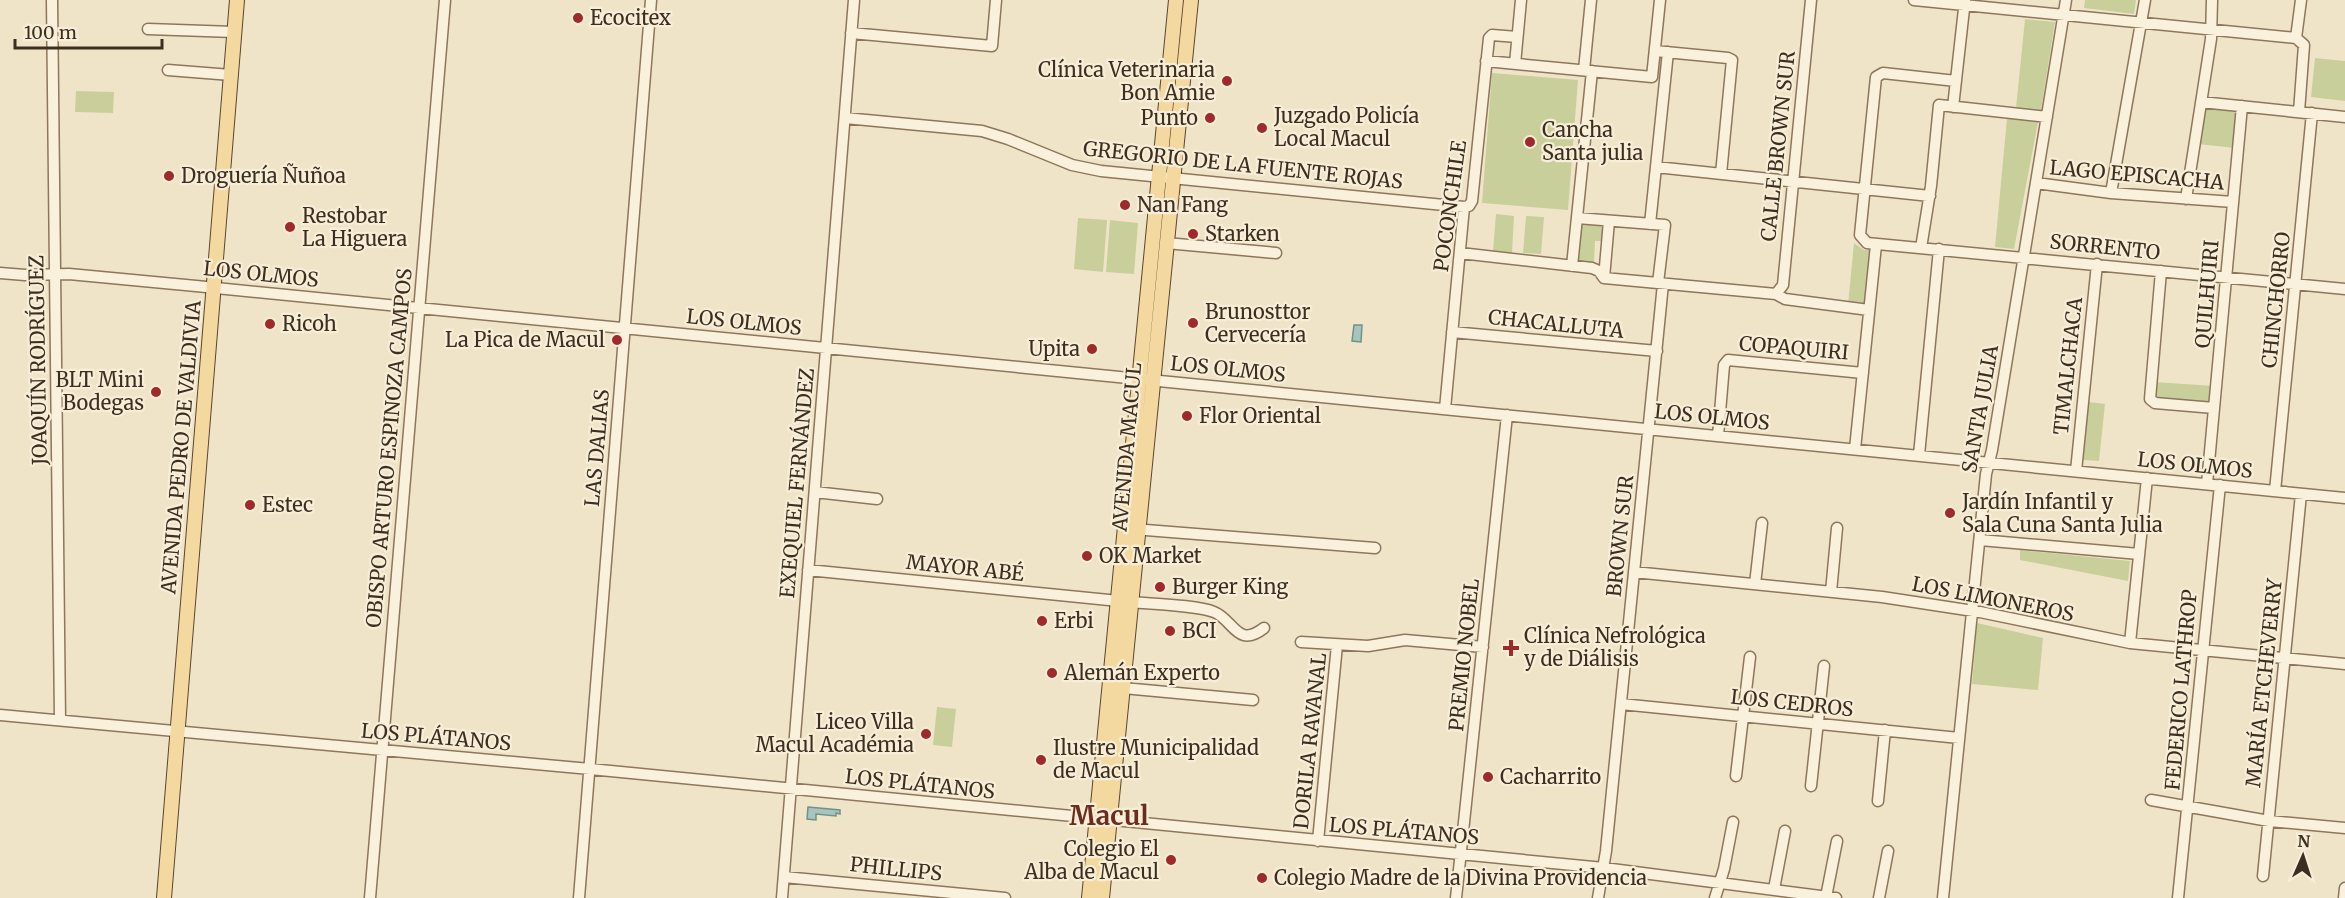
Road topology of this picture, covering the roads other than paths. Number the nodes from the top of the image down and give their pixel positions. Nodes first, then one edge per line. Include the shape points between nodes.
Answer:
1 (52, 0) edge
2 (237, 0) edge
3 (445, 0) edge
4 (651, 0) edge
5 (854, 0) edge
6 (996, 0) edge
7 (1176, 0) edge
8 (1191, 0) edge
9 (1521, 0) edge
10 (1591, 0) edge
11 (1660, 0) edge
12 (1811, 0) edge
13 (1914, 0) edge
14 (2066, 0) edge
15 (2145, 0) edge
16 (2212, 0) edge
17 (2301, 0) edge
18 (1964, 2) edge
19 (2063, 15) junction
20 (2140, 22) junction
21 (148, 29) dead end
22 (2210, 29) junction
23 (234, 32) junction
24 (851, 33) junction
25 (1517, 36) junction
26 (2296, 38) junction
27 (1654, 51) junction
28 (1668, 52) junction
29 (1486, 61) junction
30 (1515, 64) junction
31 (168, 70) dead end
32 (1588, 71) junction
33 (231, 75) junction
34 (1956, 81) junction
35 (2201, 102) junction
36 (2242, 106) junction
37 (1953, 107) junction
38 (2299, 112) junction
39 (2312, 113) junction
40 (2047, 117) junction
41 (2345, 117) edge
42 (845, 118) junction
43 (1656, 167) junction
44 (1721, 174) junction
45 (1166, 177) junction
46 (1793, 181) junction
47 (2036, 183) junction
48 (1865, 189) junction
49 (2111, 193) junction
50 (1930, 196) junction
51 (2186, 199) junction
52 (2233, 202) junction
53 (1464, 207) junction
54 (1577, 218) junction
55 (1609, 220) junction
56 (1650, 224) junction
57 (1166, 243) junction
58 (1876, 245) junction
59 (1921, 248) junction
60 (1939, 249) junction
61 (1276, 253) dead end
62 (1460, 254) junction
63 (2025, 257) junction
64 (2097, 264) junction
65 (1572, 266) junction
66 (2161, 271) junction
67 (0, 273) edge
68 (55, 274) junction
69 (2226, 277) junction
70 (1604, 278) junction
71 (1660, 284) junction
72 (2296, 284) junction
73 (213, 288) junction
74 (2345, 289) edge
75 (1776, 294) junction
76 (419, 308) junction
77 (1869, 310) junction
78 (625, 328) junction
79 (1452, 332) junction
80 (826, 348) junction
81 (1656, 351) junction
82 (1863, 373) junction
83 (1146, 380) junction
84 (2214, 408) junction
85 (1445, 409) junction
86 (1507, 415) junction
87 (1649, 429) junction
88 (1718, 436) junction
89 (1855, 449) junction
90 (1919, 455) junction
91 (1989, 462) junction
92 (2076, 471) junction
93 (2147, 478) junction
94 (2207, 484) junction
95 (2220, 485) junction
96 (2275, 491) junction
97 (815, 492) junction
98 (2301, 494) junction
99 (2345, 494) edge
100 (877, 499) dead end
101 (1762, 522) dead end
102 (1837, 528) dead end
103 (1132, 529) junction
104 (1980, 540) junction
105 (1375, 548) dead end
106 (2139, 554) junction
107 (808, 570) junction
108 (1634, 572) junction
109 (1755, 584) junction
110 (1831, 592) junction
111 (1125, 602) junction
112 (1972, 611) junction
113 (1264, 628) dead end
114 (1301, 642) dead end
115 (2130, 643) junction
116 (1337, 645) junction
117 (1483, 647) junction
118 (2203, 650) junction
119 (1750, 657) dead end
120 (2284, 658) junction
121 (2345, 664) edge
122 (1824, 666) dead end
123 (1123, 688) junction
124 (1253, 700) dead end
125 (1621, 704) junction
126 (0, 715) edge
127 (1743, 716) junction
128 (60, 720) junction
129 (1818, 724) junction
130 (177, 730) junction
131 (1885, 730) junction
132 (1959, 738) junction
133 (382, 750) junction
134 (590, 769) junction
135 (1736, 776) dead end
136 (1811, 786) dead end
137 (791, 789) junction
138 (2151, 800) dead end
139 (1878, 801) dead end
140 (2188, 808) junction
141 (1104, 820) junction
142 (2269, 821) junction
143 (1733, 822) dead end
144 (2345, 828) edge
145 (1785, 831) dead end
146 (1318, 841) junction
147 (1837, 841) dead end
148 (1888, 851) dead end
149 (1460, 855) junction
150 (1604, 868) junction
151 (2263, 876) dead end
152 (784, 877) junction
153 (1719, 882) junction
154 (2345, 888) edge
155 (1774, 889) junction
156 (1831, 897) edge
157 (164, 898) edge
158 (370, 898) edge
159 (579, 898) edge
160 (782, 898) edge
161 (1005, 898) edge
162 (1089, 898) edge
163 (1102, 898) edge
164 (1456, 898) edge
165 (1598, 898) edge
166 (1715, 898) edge
167 (1879, 898) edge
168 (1943, 898) edge
169 (2178, 898) edge
170 (2344, 898) edge

1 - 68 street, JOAQUÍN RODRÍGUEZ
2 - 23 main road, AVENIDA PEDRO DE VALDIVIA
3 - 76 street, OBISPO ARTURO ESPINOZA CAMPOS
4 - 78 street, LAS DALIAS
5 - 24 street, EXEQUIEL FERNÁNDEZ
6 - 24 street via 992,46
7 - 45 main road, AVENIDA MACUL
8 - 45 main road, AVENIDA MACUL
9 - 25 street
10 - 32 street
11 - 27 street
12 - 46 street, CALLE BROWN SUR
13 - 18 street
14 - 19 street, SANTA JULIA
15 - 20 street
16 - 22 street
17 - 26 street
18 - 19 street
18 - 34 street
19 - 20 street
19 - 40 street, SANTA JULIA
20 - 22 street
20 - 49 street
21 - 23 street
22 - 26 street
22 - 35 street
23 - 33 main road, AVENIDA PEDRO DE VALDIVIA
24 - 42 street, EXEQUIEL FERNÁNDEZ
25 - 29 street, POCONCHILE via 1490,36
25 - 30 street
26 - 38 street via 2304,45
27 - 28 street
27 - 32 street via 1652,77
28 - 43 street
28 - 44 street via 1728,58 1732,62
29 - 30 street
29 - 53 street, POCONCHILE via 1472,201
30 - 32 street
31 - 33 street
32 - 54 street
33 - 73 main road, AVENIDA PEDRO DE VALDIVIA
34 - 37 street
34 - 48 street via 1878,75
35 - 36 street
35 - 51 street
36 - 38 street
36 - 52 street, QUILHUIRI
37 - 40 street
37 - 50 street via 1939,105
38 - 39 street
39 - 41 street
39 - 72 street, CHINCHORRO
40 - 47 street, SANTA JULIA
42 - 45 street, GREGORIO DE LA FUENTE ROJAS via 982,131 1071,165
42 - 80 street, EXEQUIEL FERNÁNDEZ
43 - 44 street
43 - 56 street
44 - 46 street
45 - 53 street, GREGORIO DE LA FUENTE ROJAS
45 - 57 main road, AVENIDA MACUL
45 - 83 main road, AVENIDA MACUL
46 - 48 street
46 - 75 street, CALLE BROWN SUR via 1783,285
47 - 49 street, LAGO EPISCACHA
47 - 63 street, SANTA JULIA
48 - 50 street
48 - 58 street, SORRENTO via 1860,235 1867,243
49 - 51 street, LAGO EPISCACHA
50 - 59 street
51 - 52 street, LAGO EPISCACHA
52 - 69 street, QUILHUIRI
53 - 62 street, POCONCHILE
54 - 55 street
54 - 65 street
55 - 56 street
55 - 70 street
56 - 71 street, BROWN SUR via 1665,225
57 - 61 street
57 - 83 main road, AVENIDA MACUL
58 - 59 street, SORRENTO
58 - 77 street
59 - 60 street, SORRENTO
60 - 63 street, SORRENTO
60 - 90 street
62 - 65 street
62 - 79 street, POCONCHILE
63 - 64 street, SORRENTO
63 - 91 street, SANTA JULIA
64 - 66 street, SORRENTO
64 - 92 street, TIMALCHACA
65 - 70 street via 1596,269
66 - 69 street, SORRENTO
66 - 84 street via 2150,399 2155,403
67 - 68 street, LOS OLMOS
68 - 73 street, LOS OLMOS
68 - 128 street, JOAQUÍN RODRÍGUEZ
69 - 72 street, SORRENTO
69 - 84 street, QUILHUIRI
70 - 71 street
71 - 75 street
71 - 81 street, BROWN SUR
72 - 74 street, SORRENTO
72 - 96 street, CHINCHORRO
73 - 76 street, LOS OLMOS
73 - 130 main road, AVENIDA PEDRO DE VALDIVIA
75 - 77 street via 1785,299
76 - 78 street, LOS OLMOS
76 - 133 street, OBISPO ARTURO ESPINOZA CAMPOS
77 - 82 street
78 - 80 street, LOS OLMOS
78 - 134 street, LAS DALIAS
79 - 81 street, CHACALLUTA
79 - 85 street, POCONCHILE
80 - 83 street, LOS OLMOS
80 - 97 street, EXEQUIEL FERNÁNDEZ
81 - 87 street, BROWN SUR
82 - 88 street, COPAQUIRI via 1728,360 1724,365
82 - 89 street
83 - 85 street, LOS OLMOS
83 - 103 main road, AVENIDA MACUL
84 - 94 street, QUILHUIRI
85 - 86 street, LOS OLMOS
86 - 87 street, LOS OLMOS
86 - 117 street, PREMIO NOBEL
87 - 88 street, LOS OLMOS
87 - 108 street, BROWN SUR
88 - 89 street, LOS OLMOS
89 - 90 street, LOS OLMOS
90 - 91 street, LOS OLMOS
91 - 92 street, LOS OLMOS
91 - 104 street, SANTA JULIA
92 - 93 street, LOS OLMOS
93 - 94 street, LOS OLMOS
93 - 106 street
94 - 95 street, LOS OLMOS
95 - 96 street, LOS OLMOS
95 - 118 street, FEDERICO LATHROP
96 - 98 street, LOS OLMOS
97 - 100 street
97 - 107 street, EXEQUIEL FERNÁNDEZ
98 - 99 street, LOS OLMOS
98 - 120 street, MARÍA ETCHEVERRY
101 - 109 street
102 - 110 street
103 - 105 street
103 - 111 main road, AVENIDA MACUL
104 - 106 street
104 - 112 street, SANTA JULIA
106 - 115 street
107 - 111 street, MAYOR ABÉ
107 - 137 street, EXEQUIEL FERNÁNDEZ
108 - 109 street, LOS LIMONEROS
108 - 125 street, BROWN SUR
109 - 110 street, LOS LIMONEROS
110 - 112 street, LOS LIMONEROS
111 - 113 street, MAYOR ABÉ via 1216,613 1247,635
111 - 123 main road, AVENIDA MACUL
111 - 141 main road, AVENIDA MACUL
112 - 115 street, LOS LIMONEROS
112 - 132 street, SANTA JULIA
114 - 116 street
115 - 118 street, LOS LIMONEROS
116 - 117 street via 1368,646 1405,640
116 - 146 street, DORILA RAVANAL
117 - 149 street, PREMIO NOBEL
118 - 120 street, LOS LIMONEROS
118 - 140 street, FEDERICO LATHROP
119 - 127 street
120 - 121 street, LOS LIMONEROS
120 - 142 street, MARÍA ETCHEVERRY
122 - 129 street
123 - 124 street
123 - 141 main road, AVENIDA MACUL
125 - 127 street, LOS CEDROS
125 - 150 street, BROWN SUR
126 - 128 street, LOS PLÁTANOS
127 - 129 street, LOS CEDROS
127 - 135 street
128 - 130 street, LOS PLÁTANOS
129 - 131 street, LOS CEDROS
129 - 136 street
130 - 133 street, LOS PLÁTANOS
130 - 157 main road, AVENIDA PEDRO DE VALDIVIA
131 - 132 street, LOS CEDROS
131 - 139 street
132 - 168 street, SANTA JULIA
133 - 134 street, LOS PLÁTANOS
133 - 158 street, OBISPO ARTURO ESPINOZA CAMPOS
134 - 137 street, LOS PLÁTANOS
134 - 159 street, LAS DALIAS
137 - 141 street, LOS PLÁTANOS
137 - 152 street, EXEQUIEL FERNÁNDEZ
138 - 140 street
140 - 142 street
140 - 169 street, FEDERICO LATHROP
141 - 146 street, LOS PLÁTANOS
141 - 162 main road, AVENIDA MACUL
141 - 163 main road, AVENIDA MACUL
142 - 144 street
142 - 151 street, MARÍA ETCHEVERRY
143 - 153 street
145 - 155 street
146 - 149 street, LOS PLÁTANOS
147 - 156 street
148 - 167 street
149 - 150 street, LOS PLÁTANOS
149 - 164 street, PREMIO NOBEL
150 - 153 street, LOS PLÁTANOS
150 - 165 street, BROWN SUR
152 - 160 street, EXEQUIEL FERNÁNDEZ
152 - 161 street, PHILLIPS
153 - 155 street, LOS PLÁTANOS
153 - 166 street
154 - 170 street
155 - 156 street, LOS PLÁTANOS

